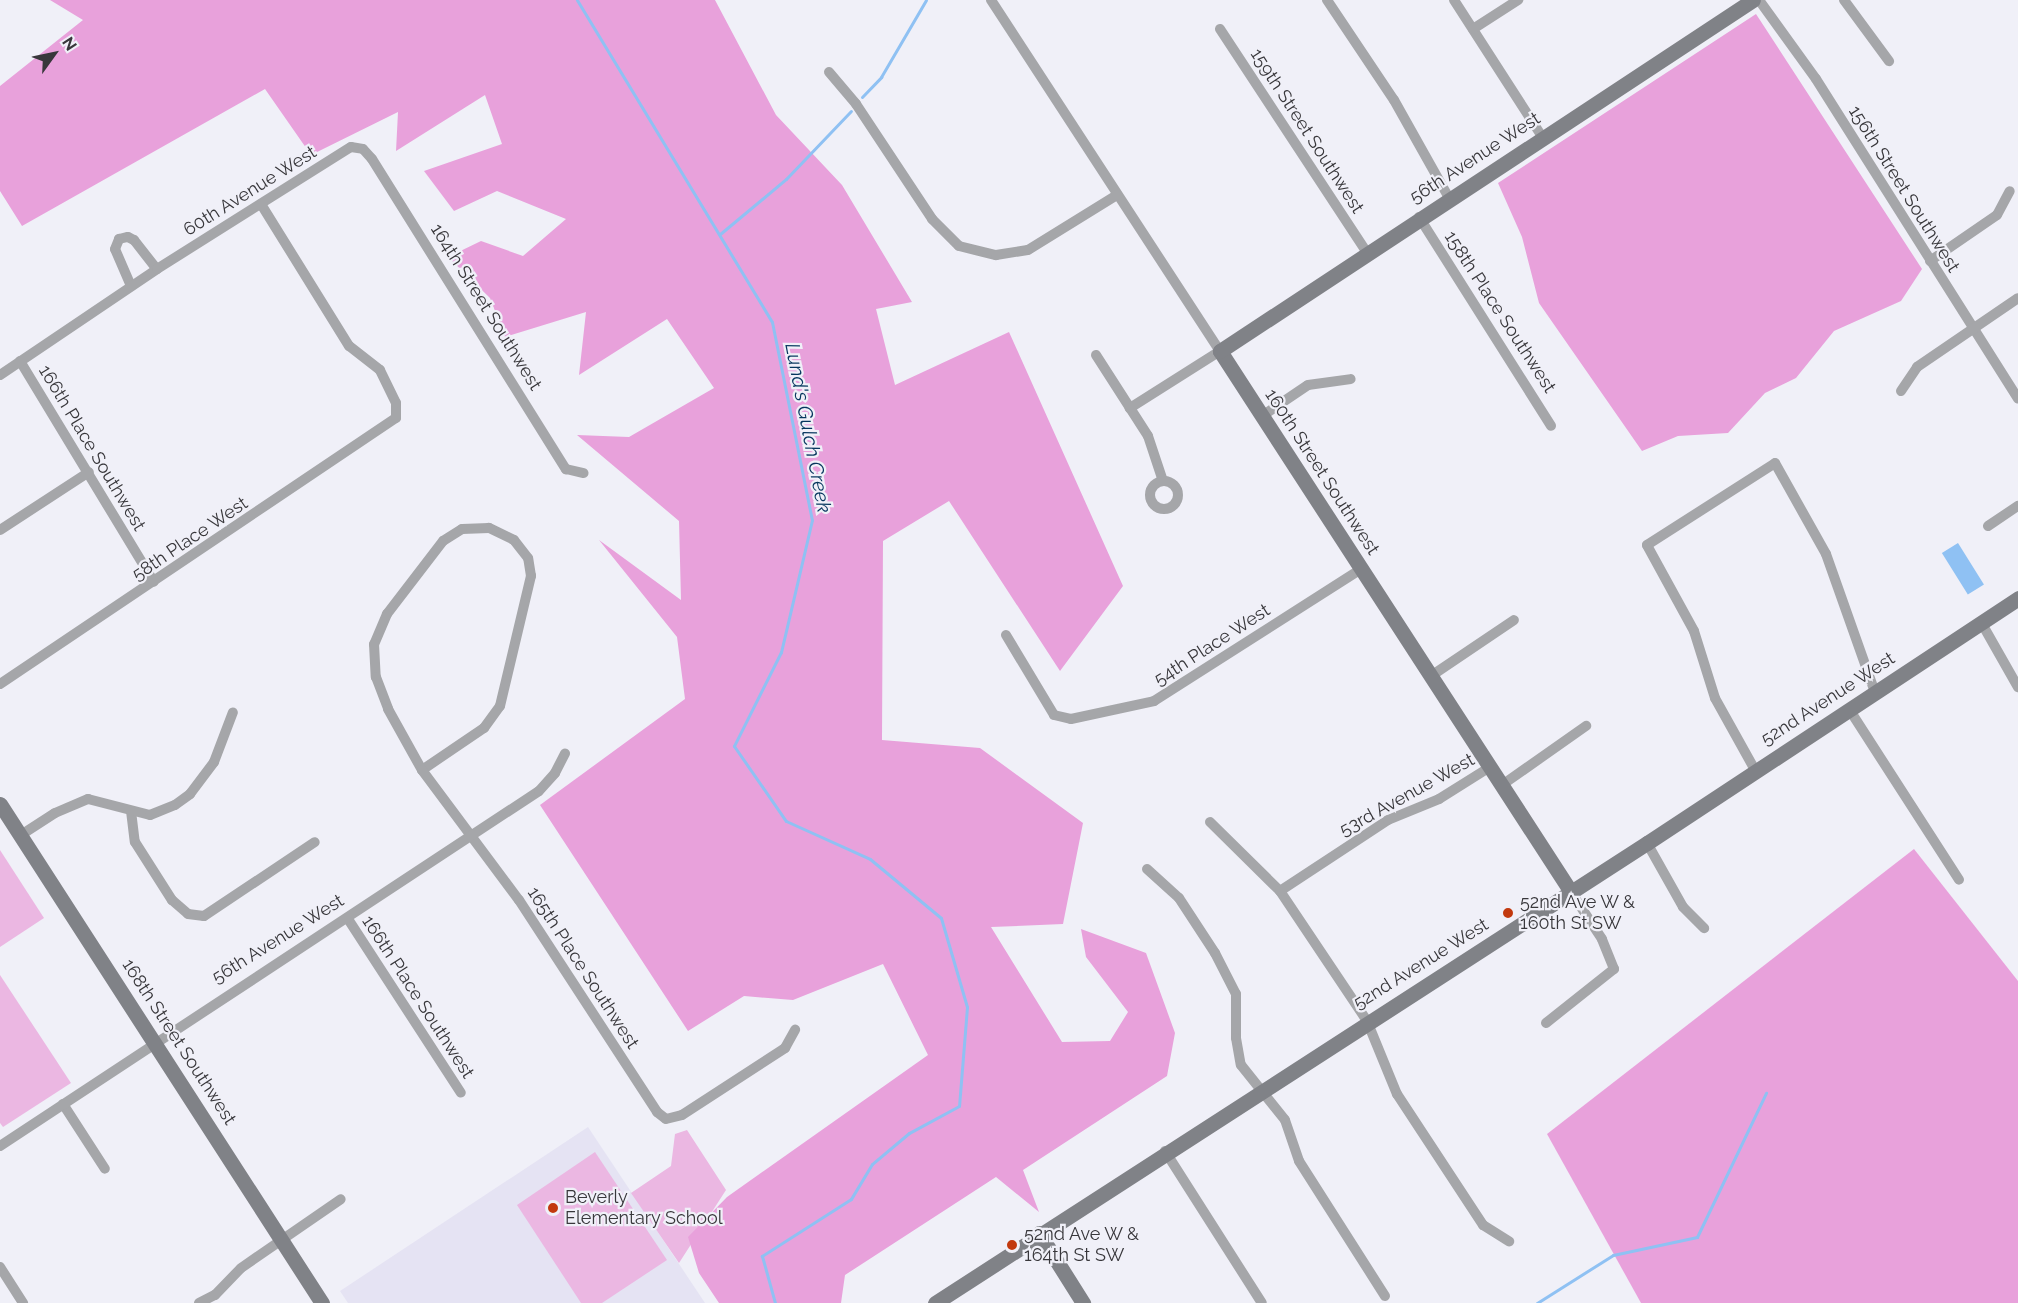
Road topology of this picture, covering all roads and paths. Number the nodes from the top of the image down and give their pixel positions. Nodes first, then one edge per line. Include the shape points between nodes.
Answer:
1 (991, 0) edge
2 (1327, 0) edge
3 (1454, 0) edge
4 (1518, 0) edge
5 (1753, 0) edge
6 (1759, 0) edge
7 (1844, 0) edge
8 (1220, 29) dead end
9 (1473, 29) junction
10 (1889, 61) dead end
11 (829, 72) dead end
12 (1543, 138) junction
13 (363, 149) joint
14 (2010, 191) dead end
15 (1118, 195) junction
16 (1449, 198) junction
17 (261, 204) junction
18 (1419, 217) junction
19 (1366, 251) junction
20 (1930, 261) junction
21 (157, 269) junction
22 (131, 286) junction
23 (2018, 298) edge
24 (1972, 328) junction
25 (1220, 351) junction
26 (1096, 355) dead end
27 (20, 361) junction
28 (0, 375) edge
29 (1351, 379) dead end
30 (1901, 391) dead end
31 (2018, 398) edge
32 (1131, 408) junction
33 (1262, 416) junction
34 (1551, 426) dead end
35 (89, 472) junction
36 (584, 473) dead end
37 (1163, 481) dead end
38 (2018, 506) edge
39 (1988, 526) dead end
40 (0, 530) edge
41 (1361, 569) junction
42 (154, 582) junction
43 (2018, 598) edge
44 (1515, 620) dead end
45 (1981, 622) junction
46 (1006, 635) dead end
47 (1431, 676) junction
48 (0, 684) edge
49 (2018, 687) edge
50 (1875, 692) junction
51 (1849, 709) junction
52 (233, 712) dead end
53 (1586, 726) dead end
54 (565, 753) dead end
55 (1490, 767) junction
56 (422, 770) junction
57 (1755, 770) junction
58 (1502, 785) junction
59 (0, 804) edge
60 (130, 811) junction
61 (1210, 822) dead end
62 (21, 836) junction
63 (470, 837) junction
64 (315, 843) dead end
65 (1647, 843) junction
66 (1147, 869) dead end
67 (1959, 880) dead end
68 (1280, 891) junction
69 (1571, 892) junction
70 (348, 919) junction
71 (1704, 928) dead end
72 (1367, 1021) junction
73 (1546, 1023) dead end
74 (795, 1030) dead end
75 (155, 1041) junction
76 (1258, 1091) junction
77 (461, 1093) dead end
78 (63, 1104) junction
79 (0, 1146) edge
80 (1165, 1151) junction
81 (105, 1169) dead end
82 (341, 1199) dead end
83 (1039, 1233) junction
84 (282, 1239) junction
85 (1509, 1241) dead end
86 (0, 1267) edge
87 (1385, 1296) dead end
88 (23, 1303) edge
89 (199, 1303) edge
90 (322, 1303) edge
91 (934, 1303) edge
92 (1083, 1303) edge
93 (1262, 1303) edge

1 - 15 street, 160th Street Southwest
2 - 16 street via 1394,100
3 - 9 street
4 - 9 street
5 - 12 street, 56th Avenue West
6 - 20 street, 156th Street Southwest via 1816,79
7 - 10 street
8 - 19 street, 159th Street Southwest
9 - 12 street
11 - 15 street via 856,104 932,219 958,246 996,255 1028,250
12 - 16 street, 56th Avenue West
13 - 17 street, 60th Avenue West via 351,147
13 - 36 street, 164th Street Southwest via 566,469
14 - 20 street via 1997,215
15 - 25 street, 160th Street Southwest
16 - 18 street, 56th Avenue West
17 - 21 street, 60th Avenue West
17 - 42 street, 58th Place West via 349,346 380,370 396,404 396,418
18 - 19 street, 56th Avenue West
18 - 34 street, 158th Place Southwest
19 - 25 street, 56th Avenue West
20 - 24 street, 156th Street Southwest
21 - 22 street, 60th Avenue West
21 - 22 street via 134,240 119,239 115,249
22 - 27 street, 60th Avenue West
23 - 24 street
24 - 30 street via 1917,367
24 - 31 street, 156th Street Southwest
25 - 32 street
25 - 33 street, 160th Street Southwest
26 - 32 street
27 - 28 street, 60th Avenue West
27 - 35 street, 166th Place Southwest
29 - 33 street via 1308,385
32 - 37 street via 1156,454
33 - 41 street, 160th Street Southwest
35 - 40 street
35 - 42 street, 166th Place Southwest
38 - 39 street
41 - 46 street, 54th Place West via 1154,701 1071,719 1054,715
41 - 47 street, 160th Street Southwest
42 - 48 street, 58th Place West
43 - 45 street, 52nd Avenue West
44 - 47 street
45 - 49 street
45 - 50 street, 52nd Avenue West
47 - 55 street, 160th Street Southwest
50 - 51 street, 52nd Avenue West
50 - 57 street via 1826,554 1775,463 1647,545 1694,631 1715,698
51 - 57 street, 52nd Avenue West
51 - 67 street
52 - 60 street via 214,762 189,794 150,815
53 - 58 street
54 - 63 street, 56th Avenue West via 555,773 539,791
55 - 58 street, 160th Street Southwest
55 - 68 street, 53rd Avenue West via 1439,799 1388,820
56 - 56 street, 165th Place Southwest via 388,709 376,677 374,644 387,614 443,541 462,530 489,528 514,540 528,558 531,576 500,706 484,728
56 - 63 street, 165th Place Southwest
57 - 65 street, 52nd Avenue West
58 - 69 street, 160th Street Southwest
59 - 62 street, 168th Street Southwest
60 - 62 street via 88,799 55,813
60 - 64 street via 135,842 172,900 188,914 204,916
61 - 68 street
62 - 75 street, 168th Street Southwest
63 - 70 street, 56th Avenue West
63 - 74 street, 165th Place Southwest via 519,900 657,1112 666,1119 682,1115 785,1048
65 - 69 street, 52nd Avenue West
65 - 71 street via 1683,907
66 - 76 street via 1179,898 1236,994 1236,1038 1241,1065
68 - 72 street
69 - 72 street, 52nd Avenue West
69 - 73 street, 160th Street Southwest via 1602,939 1614,969
70 - 75 street, 56th Avenue West
70 - 77 street, 166th Place Southwest
72 - 76 street, 52nd Avenue West
72 - 85 street via 1397,1094 1483,1225
75 - 78 street, 56th Avenue West
75 - 84 street, 168th Street Southwest
76 - 80 street, 52nd Avenue West
76 - 87 street via 1285,1120 1299,1161
78 - 79 street, 56th Avenue West
78 - 81 street
80 - 83 street, 52nd Avenue West
80 - 93 street
82 - 84 street
83 - 91 street, 52nd Avenue West
83 - 92 street
84 - 89 street via 242,1268 215,1295
84 - 90 street, 168th Street Southwest
86 - 88 street

